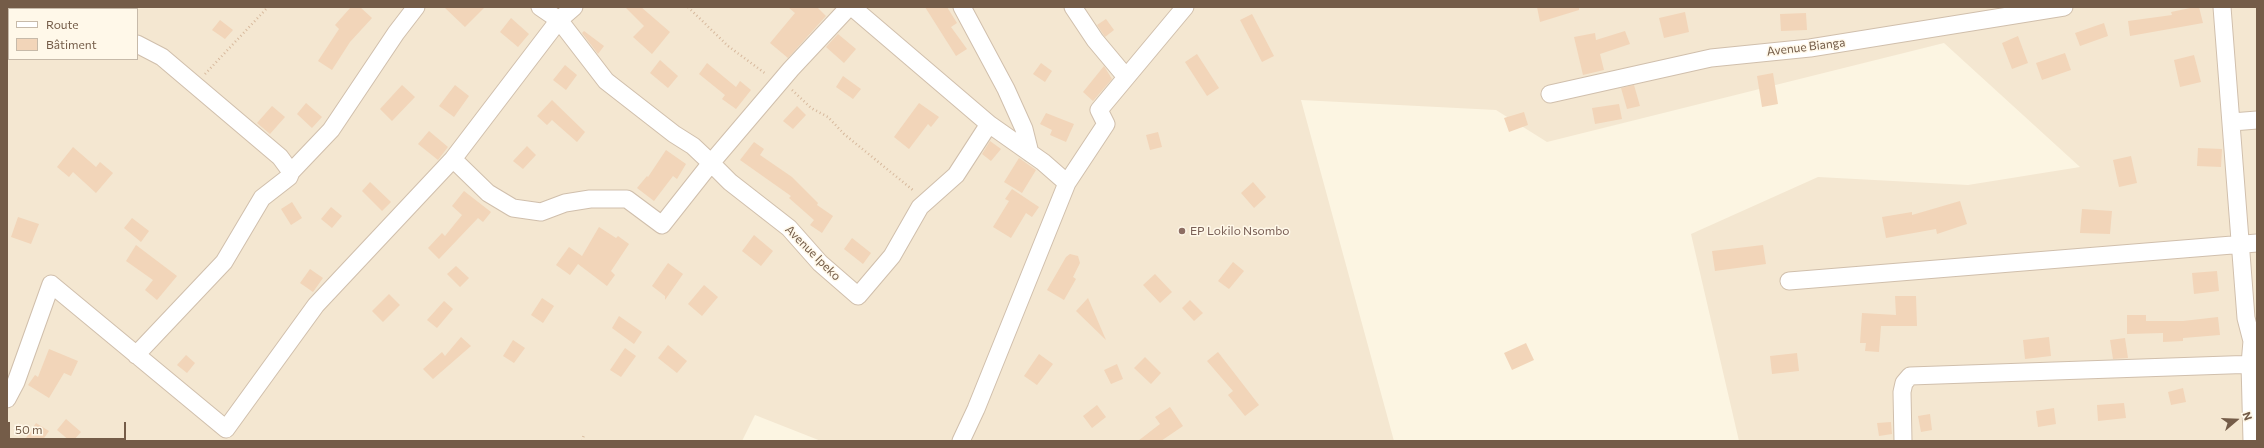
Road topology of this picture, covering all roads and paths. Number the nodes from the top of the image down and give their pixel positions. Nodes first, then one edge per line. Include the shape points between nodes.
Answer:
1 (268, 7) edge
2 (416, 7) edge
3 (540, 7) edge
4 (574, 7) edge
5 (688, 7) edge
6 (849, 7) edge
7 (852, 7) edge
8 (962, 7) edge
9 (1073, 7) edge
10 (1184, 7) edge
11 (2064, 7) edge
12 (2222, 7) edge
13 (559, 20) junction
14 (138, 45) edge
15 (1126, 76) junction
16 (779, 84) junction
17 (193, 86) junction
18 (1550, 94) dead end
19 (2257, 120) edge
20 (2232, 122) junction
21 (989, 124) junction
22 (1030, 153) junction
23 (453, 159) junction
24 (711, 163) junction
25 (291, 172) junction
26 (1067, 183) junction
27 (927, 201) junction
28 (2249, 244) edge
29 (1789, 281) dead end
30 (136, 355) junction
31 (2253, 364) edge
32 (7, 399) edge
33 (584, 435) dead end
34 (582, 441) edge
35 (961, 441) edge
36 (1903, 441) edge
37 (2252, 441) edge

1 - 17 path
2 - 25 street via 331,130
3 - 13 street, Avenue Ipeko
4 - 13 street
5 - 16 path via 728,46
6 - 16 street
7 - 21 street
8 - 22 street via 1006,89 1024,129
9 - 15 street via 1094,40
10 - 15 street
11 - 18 street, Avenue Bianga via 1810,48 1711,58
12 - 20 street
13 - 23 street
13 - 24 street, Avenue Ipeko via 606,81 693,146
14 - 17 street via 162,57
15 - 26 street via 1099,110 1106,124
16 - 24 street
16 - 27 path via 792,90 811,108 828,117 844,134
17 - 25 street via 280,157
19 - 20 street
20 - 28 street
21 - 22 street
21 - 27 street, Avenue Ipeko via 956,175
22 - 26 street
23 - 24 street via 488,193 513,208 541,212 565,203 590,199 627,200 662,224
23 - 30 street via 316,306 226,429
24 - 27 street, Avenue Ipeko via 730,182 789,228 820,263 858,296 892,256 920,207
25 - 30 street via 289,177 262,198 224,262
26 - 35 street
28 - 29 street
28 - 31 street via 2246,318 2252,341
30 - 32 street via 51,284 16,382
31 - 36 street via 1910,376 1904,383 1902,392
31 - 37 street
33 - 34 path

